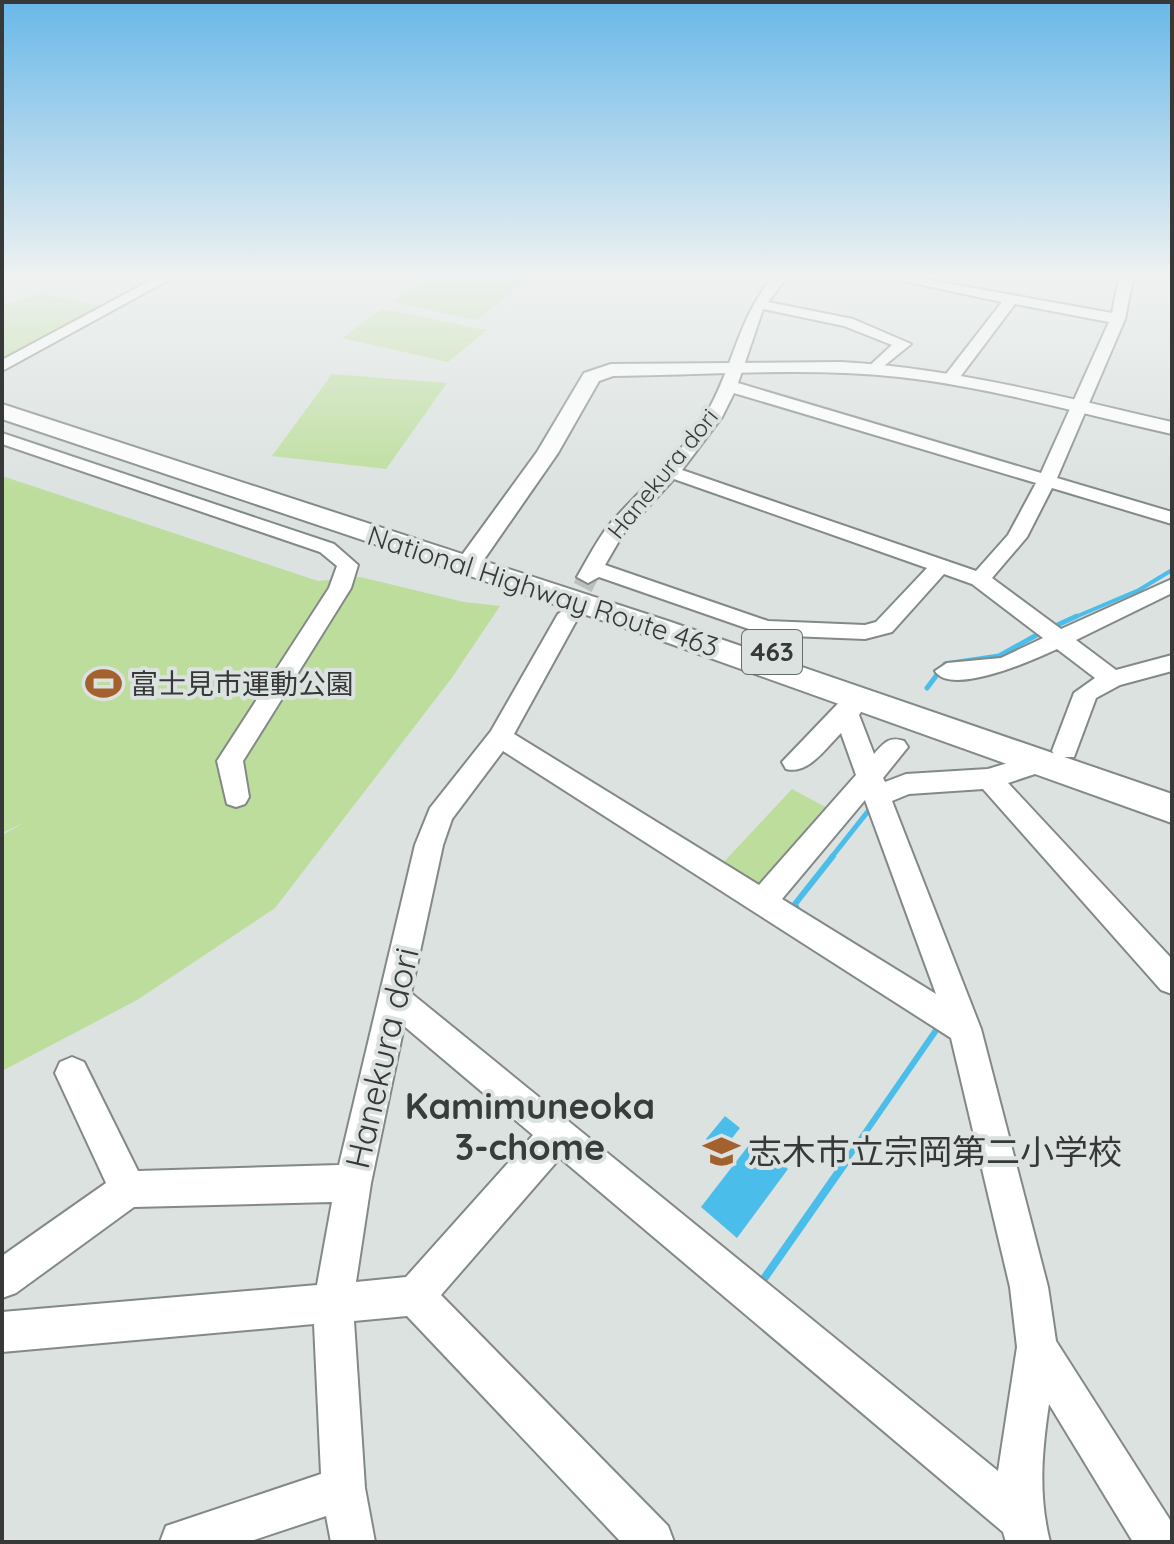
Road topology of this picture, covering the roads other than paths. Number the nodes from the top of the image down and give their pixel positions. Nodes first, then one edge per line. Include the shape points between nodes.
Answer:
1 (32, 350) edge
2 (740, 350) edge
3 (896, 350) edge
4 (972, 350) edge
5 (1104, 350) edge
6 (2, 366) edge
7 (874, 369) junction
8 (732, 378) junction
9 (951, 378) junction
10 (2, 401) edge
11 (1079, 406) junction
12 (2, 411) edge
13 (1172, 428) edge
14 (92, 436) junction
15 (2, 438) edge
16 (679, 461) junction
17 (1046, 480) junction
18 (1172, 518) edge
19 (472, 560) junction
20 (940, 566) junction
21 (980, 579) junction
22 (1172, 585) edge
23 (569, 614) tunnel mouth
24 (1057, 638) junction
25 (1172, 663) edge
26 (1148, 669) junction
27 (947, 671) dead end
28 (1112, 679) junction
29 (1172, 685) edge
30 (852, 705) junction
31 (500, 737) junction
32 (895, 747) dead end
33 (1054, 756) junction
34 (795, 762) dead end
35 (989, 779) junction
36 (874, 787) junction
37 (1172, 790) edge
38 (236, 797) dead end
39 (1172, 809) edge
40 (763, 900) junction
41 (1172, 980) edge
42 (396, 1000) junction
43 (965, 1029) junction
44 (72, 1073) dead end
45 (558, 1133) junction
46 (353, 1183) junction
47 (128, 1189) junction
48 (2, 1279) edge
49 (415, 1296) junction
50 (333, 1306) junction
51 (2, 1332) edge
52 (1037, 1347) junction
53 (343, 1488) junction
54 (1025, 1530) edge
55 (182, 1542) edge
56 (353, 1542) edge
57 (652, 1542) edge
58 (1158, 1542) edge

1 - 6 street
2 - 8 street, Hanekura dori
3 - 7 street
4 - 9 street
5 - 11 street
7 - 8 main road
7 - 9 main road
8 - 16 street, Hanekura dori via 713,417
8 - 17 street
8 - 19 main road via 611,370 591,377
9 - 11 main road
10 - 14 highway, National Highway Route 463 / 463
11 - 13 main road
11 - 17 street
12 - 14 highway, National Highway Route 463 / 463
14 - 19 highway, National Highway Route 463 / 463
15 - 38 street via 343,557 348,565 340,588 230,761
16 - 20 street
16 - 20 street, Hanekura dori via 622,522 591,572 766,628 865,632 884,627
17 - 18 street
17 - 21 street via 1017,537
19 - 30 highway, National Highway Route 463 / 463
19 - 33 highway, National Highway Route 463 / 463
20 - 21 street
21 - 24 street
22 - 24 street
23 - 31 street, Hanekura dori
24 - 27 street via 1005,665
24 - 28 street
25 - 26 street
26 - 28 street
26 - 29 street
28 - 33 street via 1086,693
30 - 33 highway, National Highway Route 463 / 463
30 - 34 street
30 - 36 street
31 - 40 street
31 - 42 street, Hanekura dori via 440,815
32 - 36 street
33 - 35 street
33 - 37 highway, National Highway Route 463 / 463
33 - 39 highway, National Highway Route 463 / 463
35 - 36 street
35 - 41 street
36 - 40 street
36 - 43 street
40 - 43 street
42 - 45 street
42 - 46 street, Hanekura dori
43 - 52 street via 1017,1232
44 - 47 street
45 - 49 street
45 - 54 street
46 - 47 street
46 - 50 street, Hanekura dori
47 - 48 street
49 - 50 street
49 - 57 street
50 - 51 street
50 - 53 street, Hanekura dori
52 - 54 street via 1019,1462
52 - 58 street
53 - 55 street
53 - 56 street, Hanekura dori

